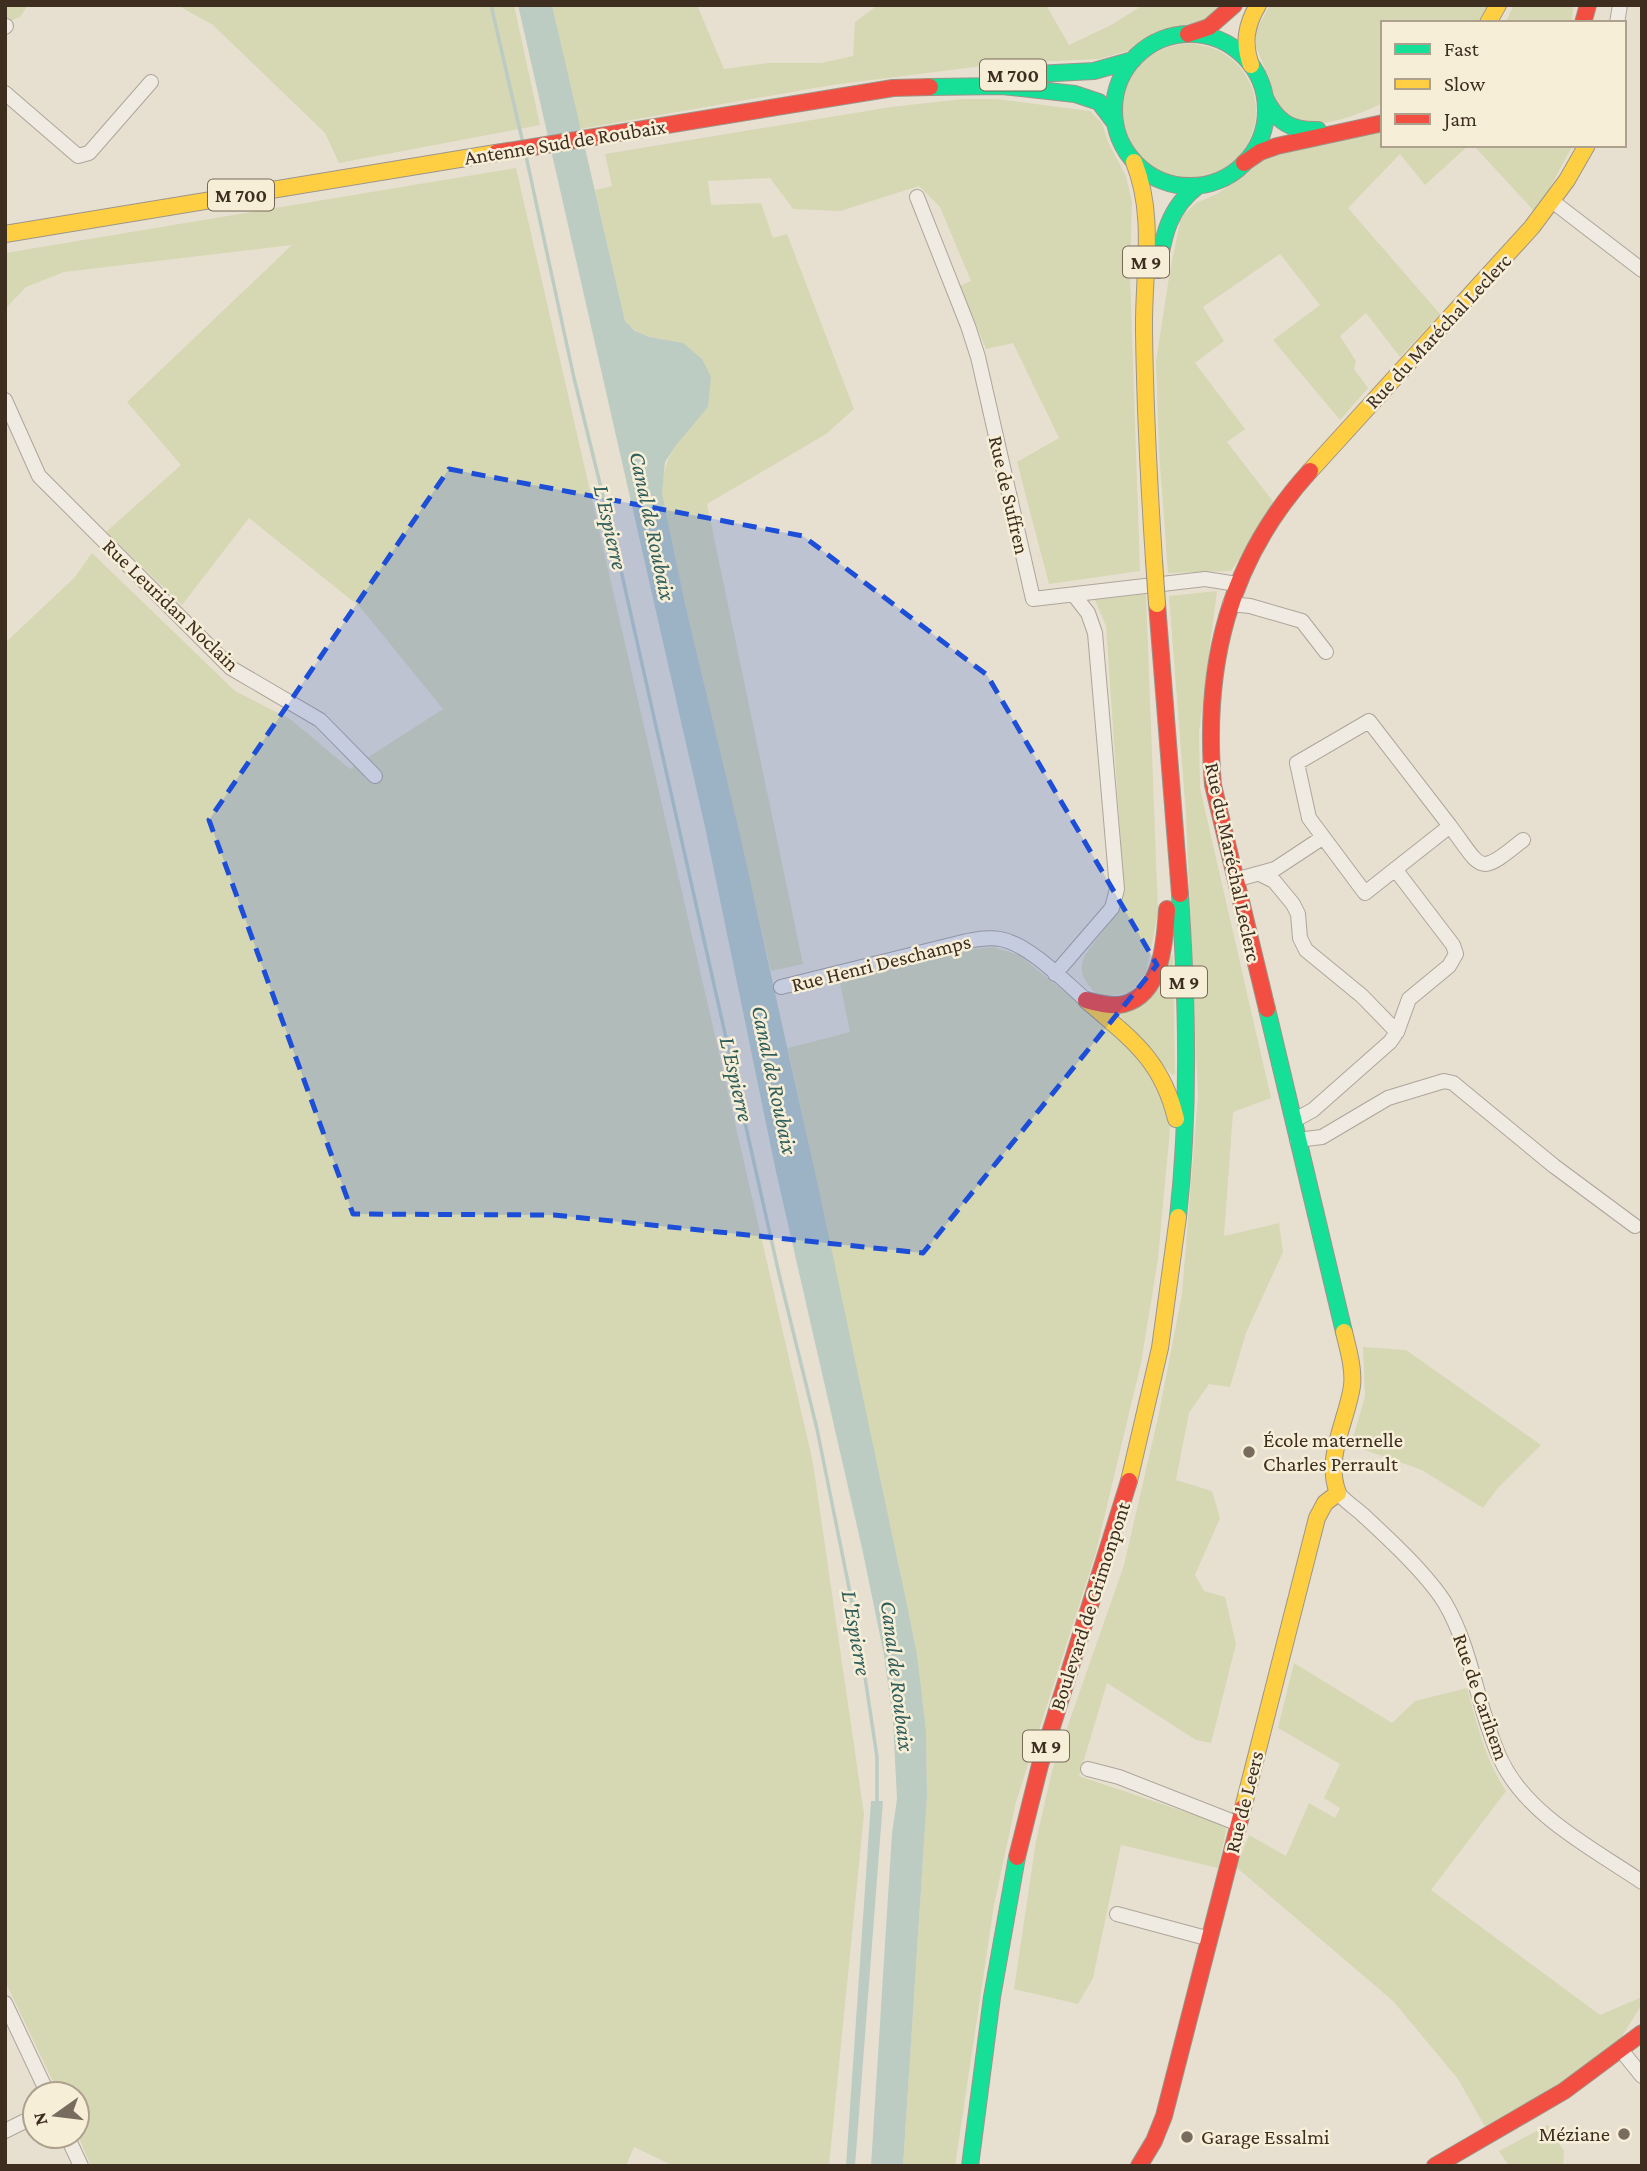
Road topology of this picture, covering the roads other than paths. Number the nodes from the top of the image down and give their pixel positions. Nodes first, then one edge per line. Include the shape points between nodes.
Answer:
1 (1234, 5) edge
2 (1258, 5) edge
3 (1498, 5) edge
4 (1511, 5) edge
5 (1489, 21) edge
6 (1503, 21) edge
7 (1185, 34) junction
8 (1133, 60) junction
9 (1251, 66) junction
10 (150, 82) dead end
11 (893, 88) junction
12 (5, 93) edge
13 (1265, 99) junction
14 (1381, 112) edge
15 (1115, 123) junction
16 (1381, 124) edge
17 (1586, 147) edge
18 (1134, 161) junction
19 (1244, 163) junction
20 (1198, 186) junction
21 (918, 197) dead end
22 (1552, 201) junction
23 (5, 234) edge
24 (1642, 270) edge
25 (1146, 365) junction
26 (5, 400) edge
27 (1237, 584) junction
28 (1074, 595) junction
29 (1230, 604) junction
30 (1326, 652) dead end
31 (1170, 773) junction
32 (375, 776) dead end
33 (1450, 826) junction
34 (1322, 838) junction
35 (1523, 841) dead end
36 (1395, 869) junction
37 (1260, 874) junction
38 (1235, 880) junction
39 (1055, 974) junction
40 (782, 987) dead end
41 (1086, 1000) junction
42 (1396, 1032) junction
43 (1293, 1121) junction
44 (1297, 1140) junction
45 (1182, 1168) junction
46 (1635, 1226) dead end
47 (1338, 1493) junction
48 (1088, 1769) dead end
49 (1239, 1824) junction
50 (1642, 1882) edge
51 (1117, 1914) dead end
52 (1210, 1939) junction
53 (5, 2003) edge
54 (1642, 2033) edge
55 (1642, 2049) edge
56 (1624, 2055) junction
57 (1642, 2076) edge
58 (41, 2080) edge
59 (21, 2123) edge
60 (5, 2131) edge
61 (968, 2166) edge
62 (1139, 2166) edge
63 (1435, 2166) edge
64 (1452, 2166) edge

1 - 7 main road via 1209,27
2 - 9 main road via 1245,34
3 - 5 main road
4 - 6 main road
7 - 8 main road via 1156,42
7 - 9 main road via 1225,43
8 - 11 main road, M 700 via 1094,71 946,79
8 - 15 main road via 1117,90
9 - 13 main road
10 - 12 street via 89,153 78,156
11 - 15 main road, Antenne Sud de Roubaix / M 700 via 1002,86 1075,93 1099,102
11 - 23 main road, Antenne Sud de Roubaix / M 700
13 - 14 main road via 1281,123 1299,130 1333,128
13 - 19 main road via 1262,133
15 - 18 main road
16 - 19 main road via 1277,146
17 - 22 main road, Rue du Maréchal Leclerc
18 - 20 main road via 1163,181
18 - 25 main road, M 9 via 1147,198
19 - 20 main road via 1220,180
20 - 25 main road, M 9 via 1177,203 1165,231
21 - 28 street, Rue de Suffren via 978,357 1033,599
22 - 24 street
22 - 27 main road, Rue du Maréchal Leclerc via 1306,474 1262,536
25 - 31 main road, M 9, bridge via 1146,430
26 - 32 street, Rue Leuridan Noclain via 39,476 231,668 320,720
27 - 28 street, Rue de Suffren via 1205,579
27 - 29 main road, Rue du Maréchal Leclerc
28 - 39 street via 1088,613 1095,633 1117,889 1112,908
29 - 30 street via 1302,621
29 - 38 main road, Rue du Maréchal Leclerc via 1213,689 1210,752
31 - 41 main road via 1165,802 1167,916 1160,961 1144,991 1131,1002 1114,1005
31 - 45 main road, M 9 via 1185,1017
33 - 34 street via 1369,721 1297,763 1307,813
33 - 35 street via 1484,865
33 - 36 street
34 - 36 street via 1365,893
34 - 37 street via 1279,868
36 - 42 street via 1454,945 1456,954 1449,967 1409,999
37 - 38 street
37 - 42 street via 1274,881 1293,904 1306,950 1362,996
38 - 43 main road, Rue du Maréchal Leclerc
39 - 40 street, Rue Henri Deschamps via 1014,944 981,939
39 - 41 street, Rue Henri Deschamps
41 - 45 main road via 1147,1055 1163,1076 1174,1109
42 - 43 street via 1313,1110
43 - 44 main road, Rue du Maréchal Leclerc
44 - 46 street via 1322,1137 1388,1098 1444,1081 1453,1083
44 - 47 main road, Rue du Maréchal Leclerc via 1352,1363 1352,1386 1332,1476
45 - 61 main road, Boulevard de Grimonpont / M 9 via 1150,1400 1018,1849 1001,1933
47 - 49 main road, Rue de Leers via 1322,1506 1317,1518
47 - 50 street, Rue de Carihem via 1443,1600 1468,1655 1495,1745 1514,1783 1552,1819
48 - 49 street
49 - 52 main road, Rue de Leers
51 - 52 street
52 - 62 main road, Rue de Leers via 1164,2116
53 - 58 street
54 - 56 main road
55 - 56 main road
56 - 57 street
56 - 63 main road
56 - 64 main road via 1540,2120
59 - 60 street

